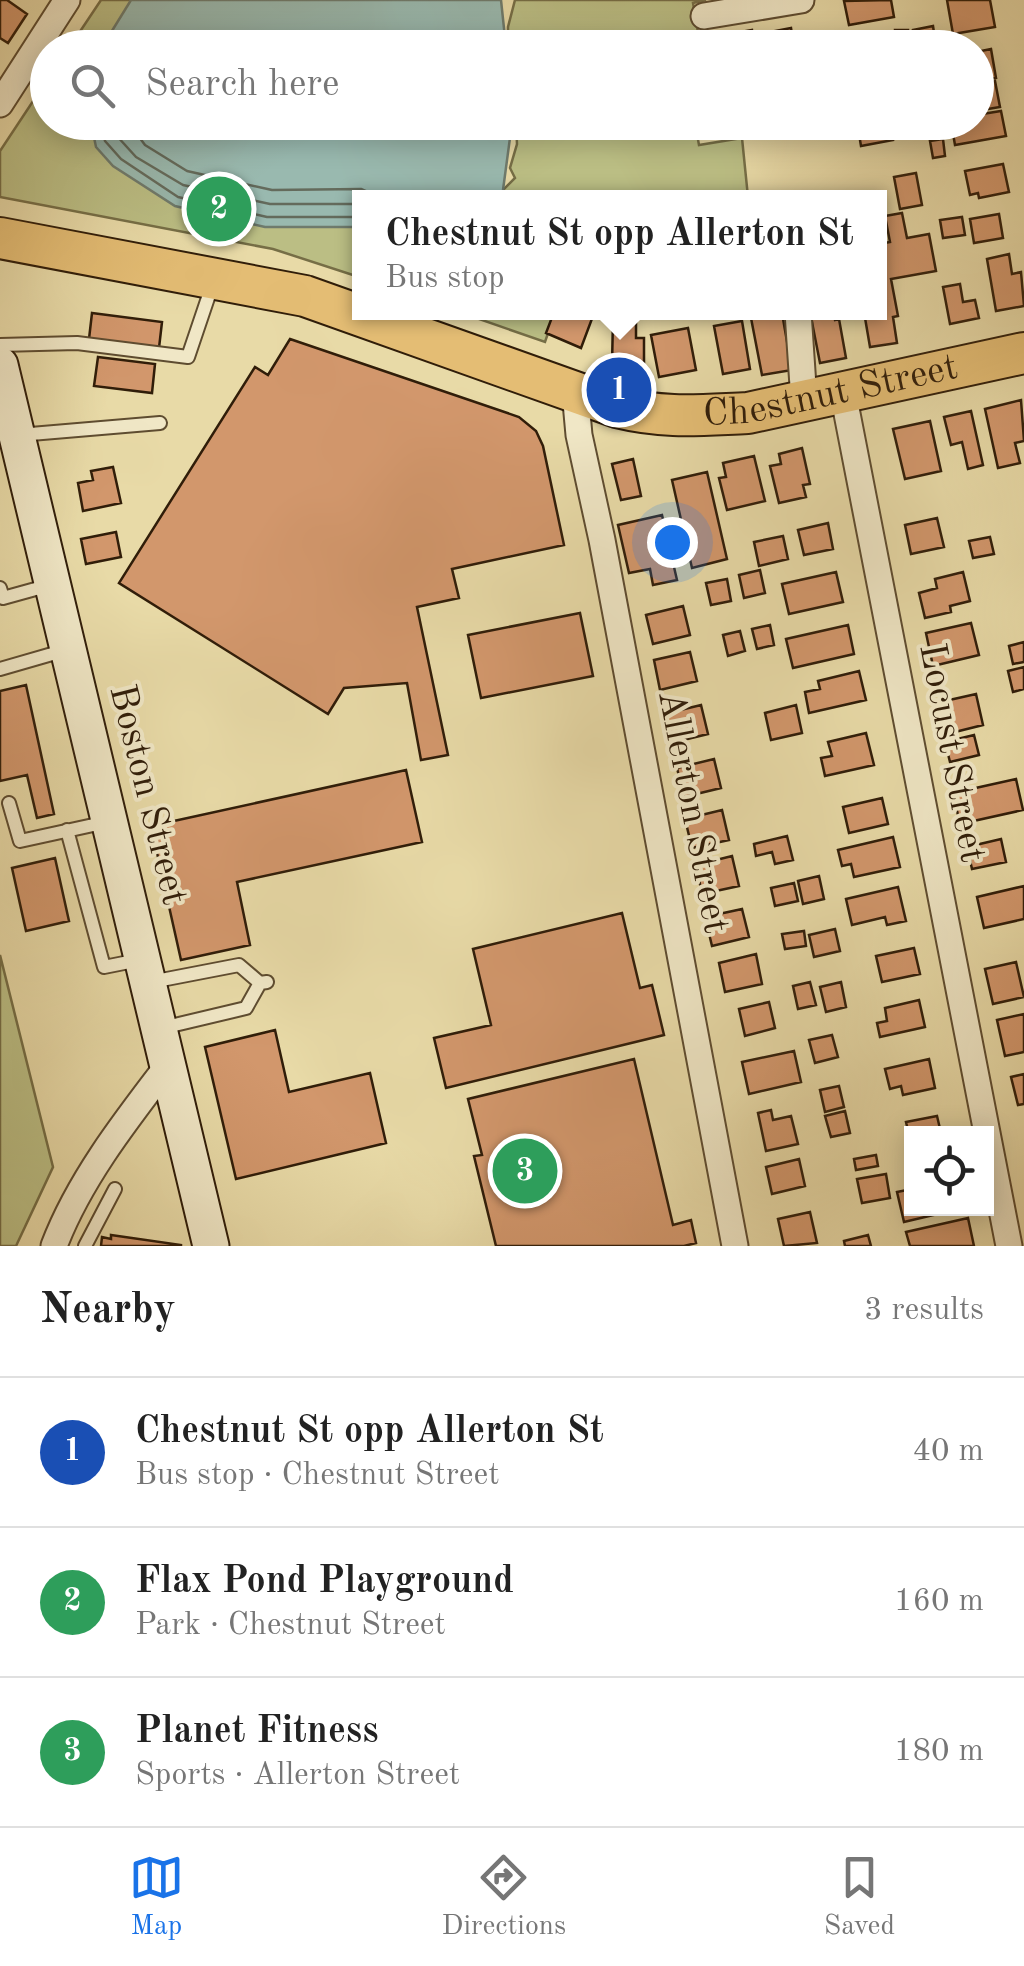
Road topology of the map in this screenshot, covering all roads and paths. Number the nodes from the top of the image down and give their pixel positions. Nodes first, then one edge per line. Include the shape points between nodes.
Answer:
1 (67, 0) edge
2 (800, 0) edge
3 (704, 16) dead end
4 (48, 30) edge
5 (30, 57) edge
6 (0, 104) edge
7 (0, 238) edge
8 (214, 278) junction
9 (352, 313) edge
10 (372, 320) edge
11 (799, 320) edge
12 (0, 344) edge
13 (1024, 353) edge
14 (0, 365) edge
15 (575, 392) junction
16 (843, 393) junction
17 (804, 401) junction
18 (160, 423) dead end
19 (16, 435) junction
20 (52, 585) junction
21 (0, 588) edge
22 (68, 650) junction
23 (0, 668) edge
24 (9, 803) dead end
25 (110, 821) junction
26 (67, 830) junction
27 (146, 971) junction
28 (160, 1028) junction
29 (168, 1064) junction
30 (115, 1189) dead end
31 (54, 1246) edge
32 (85, 1246) edge
33 (211, 1246) edge
34 (735, 1246) edge
35 (1008, 1246) edge

1 - 4 street
2 - 3 street
5 - 6 street
7 - 8 main road, Chestnut Street
8 - 9 main road, Chestnut Street
8 - 12 lane via 188,357 77,343
10 - 15 main road, Chestnut Street
11 - 17 street
13 - 16 main road, Chestnut Street
14 - 19 main road, Boston Street
15 - 17 main road, Chestnut Street via 681,417
15 - 34 street, Allerton Street
16 - 17 main road, Chestnut Street
16 - 35 street, Locust Street
18 - 19 lane
19 - 20 main road, Boston Street
20 - 21 lane via 3,598
20 - 22 main road, Boston Street
22 - 23 lane
22 - 25 main road, Boston Street
24 - 26 lane via 20,841
25 - 26 lane
25 - 27 main road, Boston Street
26 - 27 lane via 104,967
27 - 28 main road, Boston Street
27 - 28 lane via 239,965 264,982 246,1008
28 - 29 main road, Boston Street
29 - 31 street via 88,1178
29 - 33 main road, Boston Street
30 - 32 lane

